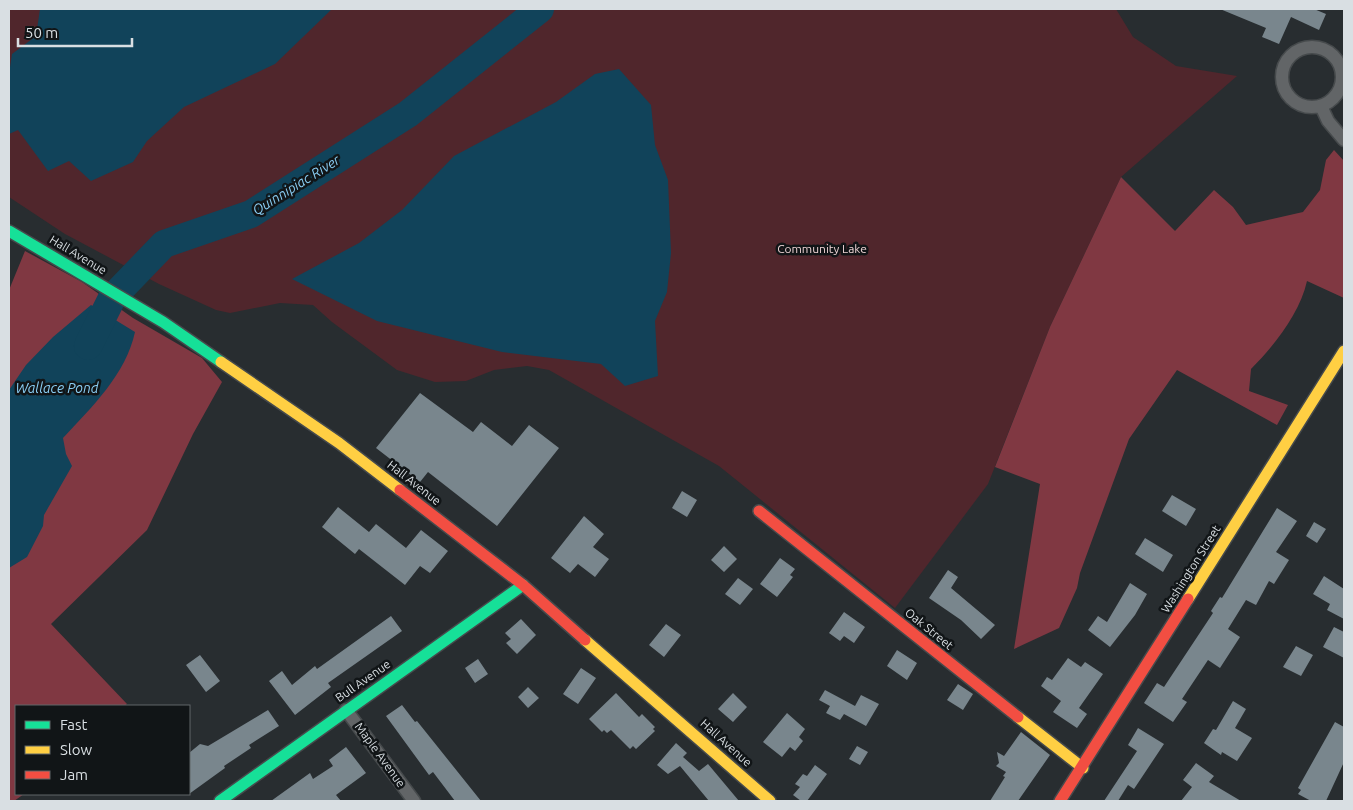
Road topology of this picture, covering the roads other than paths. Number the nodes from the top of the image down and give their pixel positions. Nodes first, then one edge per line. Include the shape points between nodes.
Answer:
1 (1321, 106) junction
2 (1344, 140) edge
3 (9, 231) edge
4 (1344, 351) edge
5 (759, 511) dead end
6 (523, 585) junction
7 (346, 710) junction
8 (1082, 768) junction
9 (220, 801) edge
10 (414, 801) edge
11 (770, 801) edge
12 (1060, 801) edge

1 - 1 street via 1338,94 1342,74 1333,55 1325,49 1304,47 1287,58 1282,68 1282,87 1294,102 1302,106
1 - 2 street via 1328,121
3 - 6 street, Hall Avenue via 163,322 339,443
4 - 8 street, Washington Street
5 - 8 street, Oak Street
6 - 7 street, Bull Avenue
6 - 11 street, Hall Avenue
7 - 9 street, Bull Avenue
7 - 10 street, Maple Avenue
8 - 12 street, Washington Street

